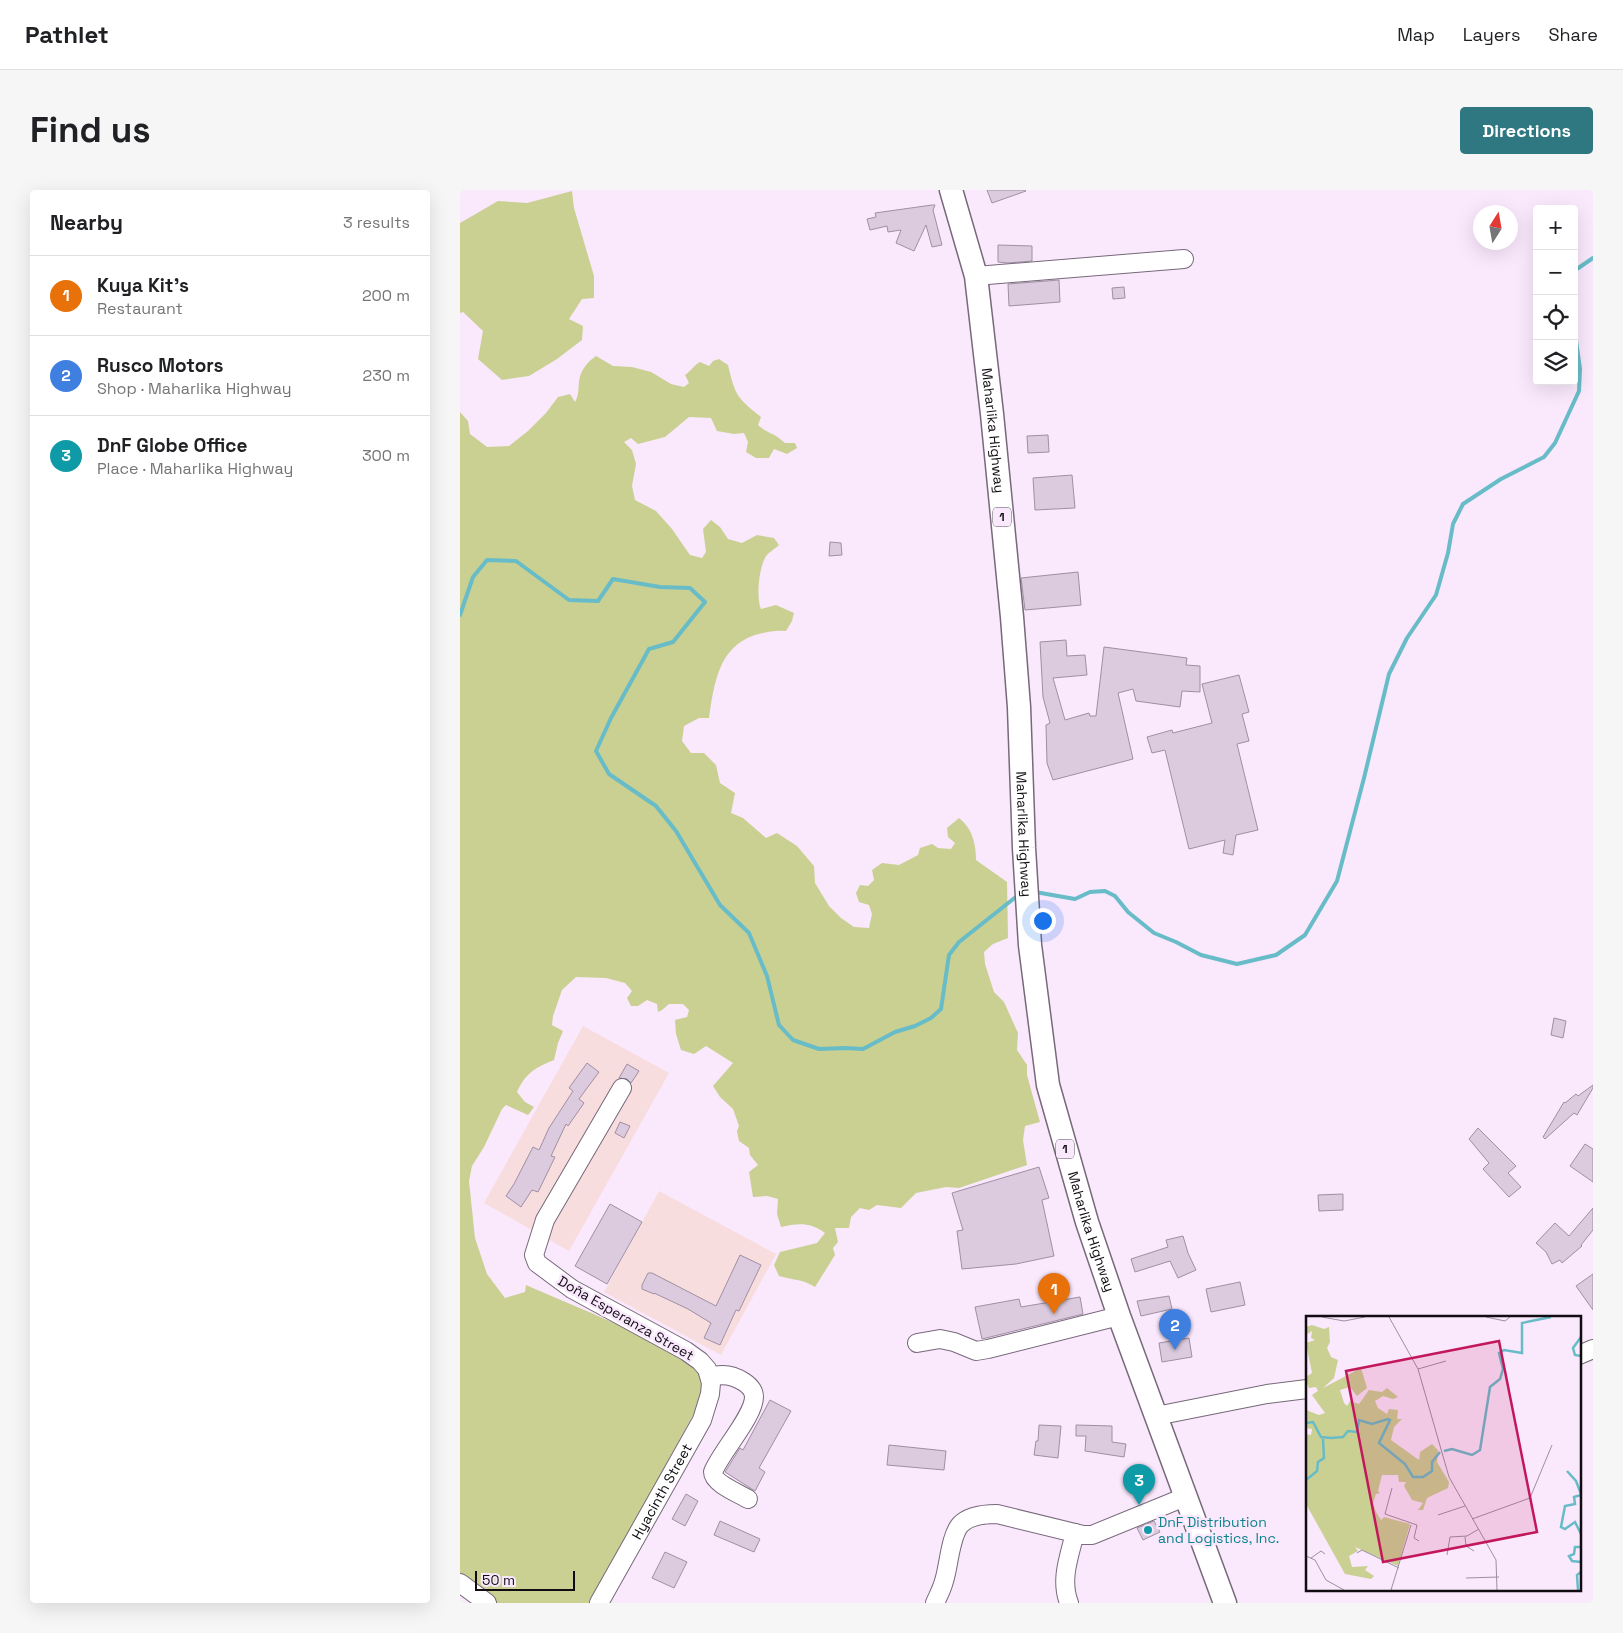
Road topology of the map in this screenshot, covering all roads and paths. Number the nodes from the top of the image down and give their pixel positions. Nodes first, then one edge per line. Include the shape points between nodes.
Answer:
1 (951, 190) edge
2 (1184, 259) dead end
3 (976, 276) junction
4 (622, 1088) dead end
5 (1119, 1316) junction
6 (917, 1343) dead end
7 (1593, 1349) edge
8 (1580, 1355) edge
9 (711, 1377) junction
10 (1306, 1389) edge
11 (1156, 1416) junction
12 (1185, 1497) junction
13 (748, 1499) dead end
14 (1075, 1534) junction
15 (460, 1583) edge
16 (487, 1603) edge
17 (599, 1603) edge
18 (936, 1603) edge
19 (1069, 1603) edge
20 (1225, 1603) edge

1 - 3 main road, Maharlika Highway / 1
2 - 3 street
3 - 5 main road, Maharlika Highway / 1 via 1012,618 1030,945 1048,1085 1087,1222
4 - 9 street, Doña Esperanza Street via 545,1220 534,1255 536,1263 572,1289 686,1351 700,1361
5 - 6 street via 976,1351 940,1339
5 - 11 main road, Maharlika Highway / 1
7 - 8 street
9 - 13 street via 720,1374 733,1377 750,1386 754,1392 749,1413 712,1472 718,1481
9 - 17 street, Hyacinth Street via 710,1394 702,1420
10 - 11 street
11 - 12 main road, Maharlika Highway / 1
12 - 14 street via 1092,1534
12 - 20 main road, Maharlika Highway / 1
14 - 18 street via 997,1514 969,1518 956,1532
14 - 19 street via 1064,1581
15 - 16 street

